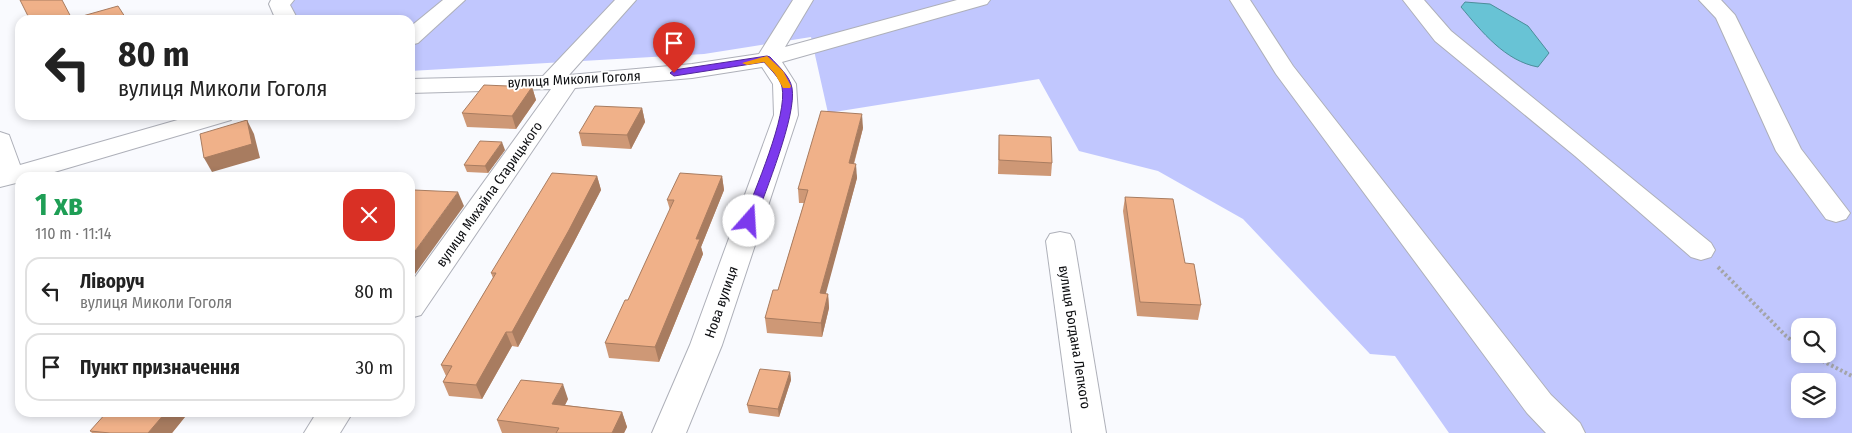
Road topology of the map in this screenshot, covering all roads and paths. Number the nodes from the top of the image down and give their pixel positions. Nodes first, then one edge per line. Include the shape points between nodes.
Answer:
1 (284, 0) edge
2 (455, 0) edge
3 (626, 0) edge
4 (803, 0) edge
5 (980, 0) edge
6 (1240, 0) edge
7 (1414, 0) edge
8 (1709, 0) edge
9 (284, 15) edge
10 (415, 34) edge
11 (767, 59) junction
12 (559, 82) junction
13 (415, 86) edge
14 (204, 120) edge
15 (0, 140) edge
16 (22, 172) edge
17 (5, 177) edge
18 (1836, 214) dead end
19 (1060, 241) dead end
20 (1701, 250) joint
21 (415, 299) edge
22 (1791, 340) edge
23 (1827, 363) edge
24 (1852, 376) edge
25 (332, 417) edge
26 (321, 433) edge
27 (669, 433) edge
28 (1089, 433) edge
29 (1568, 433) edge

1 - 9 street via 279,4
2 - 10 street
3 - 12 street, вулиця Михайла Старицького
4 - 11 street
5 - 11 street, вулиця Миколи Гоголя
6 - 29 street via 1284,69 1539,404
7 - 20 street via 1443,36
8 - 18 street via 1724,15 1789,151
11 - 12 street, вулиця Миколи Гоголя via 692,71
11 - 27 street, Нова вулиця via 780,73 788,89 786,115 706,346
12 - 13 street, вулиця Миколи Гоголя
12 - 21 street, вулиця Михайла Старицького
14 - 16 street
15 - 17 street
19 - 28 street, вулиця Богдана Лепкого
20 - 22 path
23 - 24 path
25 - 26 street

